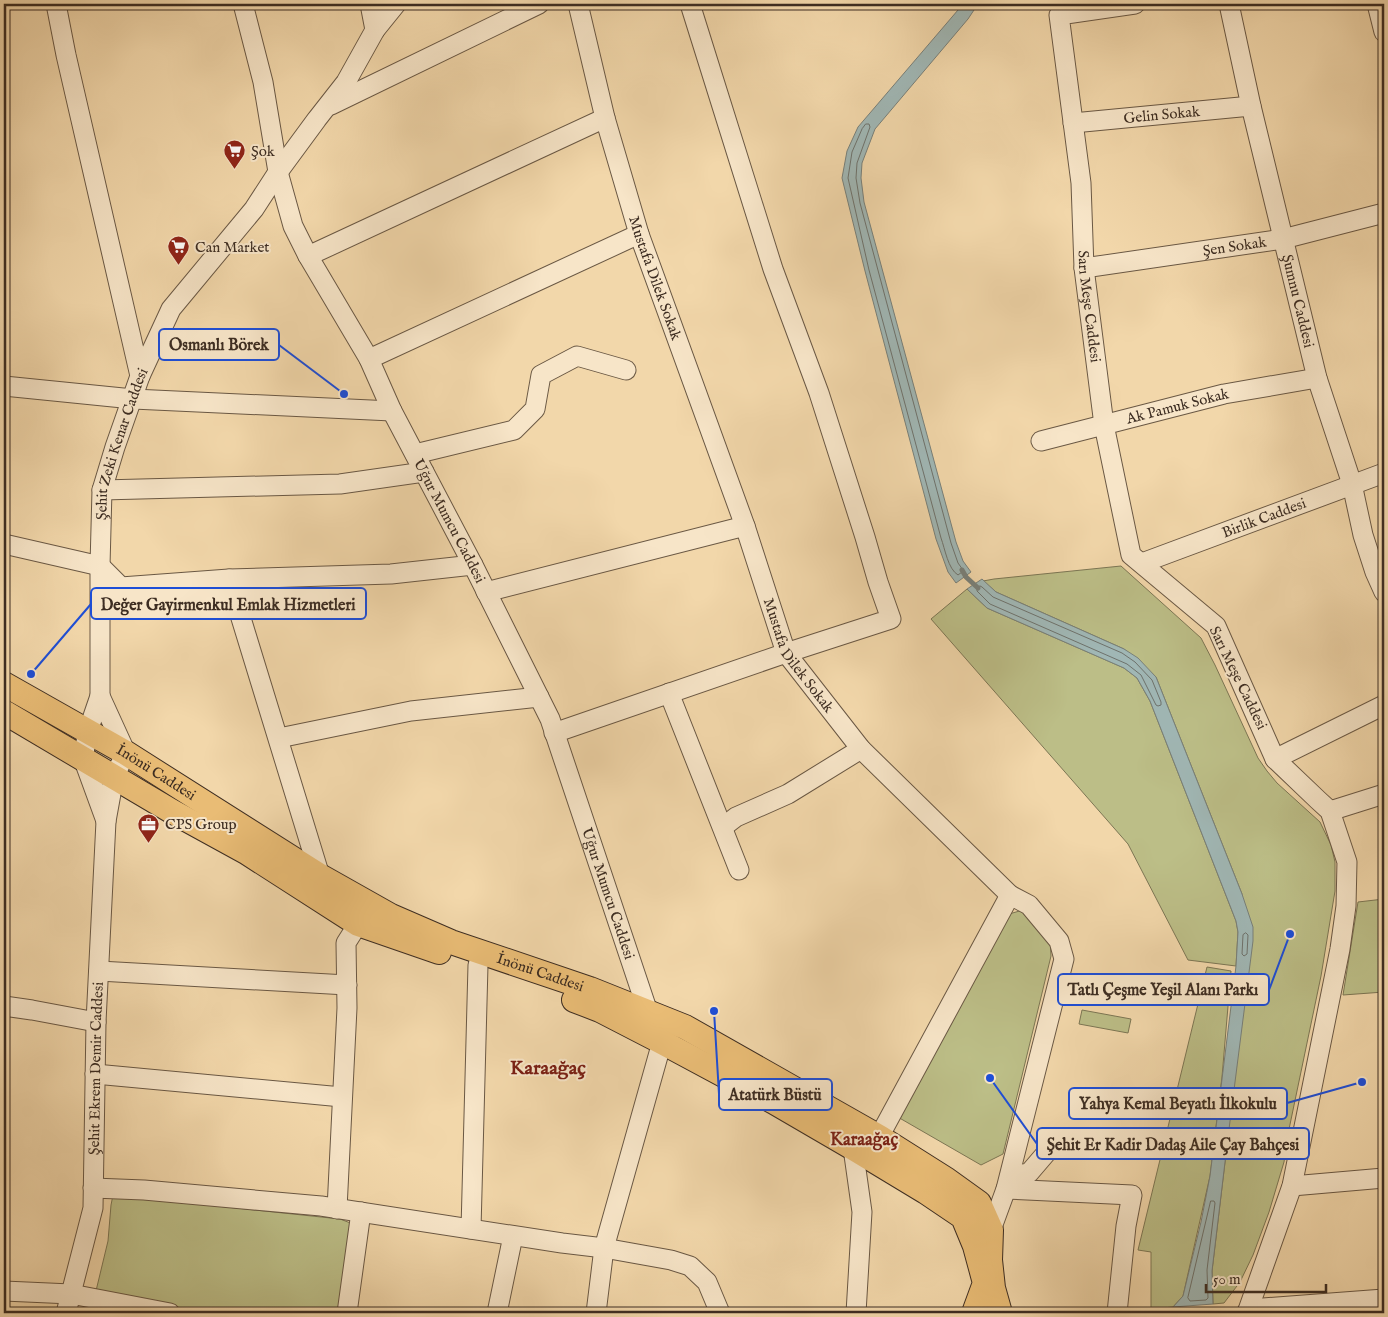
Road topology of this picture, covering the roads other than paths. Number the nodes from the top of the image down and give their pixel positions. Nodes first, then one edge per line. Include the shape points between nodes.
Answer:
1 (56, 4) edge
2 (243, 4) edge
3 (370, 4) edge
4 (396, 4) edge
5 (539, 4) edge
6 (578, 4) edge
7 (690, 4) edge
8 (1135, 4) edge
9 (1228, 4) edge
10 (1377, 4) edge
11 (375, 30) junction
12 (1384, 32) edge
13 (1251, 106) junction
14 (325, 108) junction
15 (605, 118) junction
16 (1073, 123) junction
17 (278, 172) junction
18 (1384, 213) edge
19 (640, 234) junction
20 (1283, 239) junction
21 (308, 256) junction
22 (1084, 268) junction
23 (369, 359) junction
24 (626, 370) dead end
25 (140, 376) junction
26 (1317, 378) junction
27 (4, 386) edge
28 (133, 399) junction
29 (392, 411) junction
30 (1104, 425) junction
31 (1041, 441) dead end
32 (415, 454) junction
33 (424, 472) junction
34 (1384, 473) edge
35 (1352, 484) junction
36 (102, 490) junction
37 (744, 526) junction
38 (4, 544) edge
39 (1142, 564) junction
40 (473, 565) junction
41 (100, 566) junction
42 (229, 579) junction
43 (486, 592) junction
44 (1384, 592) edge
45 (786, 653) junction
46 (4, 684) edge
47 (669, 693) junction
48 (100, 696) junction
49 (539, 697) junction
50 (1384, 705) edge
51 (4, 712) edge
52 (88, 731) junction
53 (554, 733) junction
54 (279, 738) junction
55 (861, 749) junction
56 (126, 753) junction
57 (83, 758) junction
58 (1275, 759) junction
59 (114, 777) junction
60 (1384, 794) edge
61 (1330, 811) junction
62 (106, 820) junction
63 (723, 827) junction
64 (739, 870) dead end
65 (320, 876) junction
66 (1010, 895) junction
67 (358, 924) junction
68 (478, 965) junction
69 (98, 971) junction
70 (347, 985) junction
71 (4, 1006) edge
72 (648, 1012) junction
73 (96, 1022) junction
74 (662, 1042) junction
75 (95, 1074) junction
76 (342, 1097) junction
77 (879, 1137) junction
78 (1054, 1145) dead end
79 (853, 1148) junction
80 (1384, 1178) edge
81 (1008, 1183) junction
82 (1292, 1186) junction
83 (94, 1188) junction
84 (337, 1209) junction
85 (361, 1212) junction
86 (470, 1229) junction
87 (991, 1230) junction
88 (514, 1236) junction
89 (604, 1248) junction
90 (4, 1291) edge
91 (71, 1294) junction
92 (1384, 1299) edge
93 (66, 1313) edge
94 (170, 1313) edge
95 (347, 1313) edge
96 (497, 1313) edge
97 (596, 1313) edge
98 (720, 1313) edge
99 (856, 1313) edge
100 (974, 1313) edge
101 (1000, 1313) edge
102 (1117, 1313) edge
103 (1247, 1313) edge

1 - 25 street
2 - 17 street, Uğur Mumcu Caddesi via 263,82
3 - 11 street
4 - 11 street, Şehit Zeki Kenar Caddesi
5 - 14 street
6 - 15 street, Mustafa Dilek Sokak
7 - 45 street via 773,268 819,393 891,619
8 - 16 street, Sarı Meşe Caddesi via 1059,15
9 - 13 street, Şumnu Caddesi
10 - 12 street
11 - 14 street, Şehit Zeki Kenar Caddesi via 346,82
13 - 16 street, Gelin Sokak
13 - 20 street, Şumnu Caddesi
14 - 17 street, Şehit Zeki Kenar Caddesi
15 - 19 street, Mustafa Dilek Sokak
15 - 21 street
16 - 22 street, Sarı Meşe Caddesi via 1081,183
17 - 21 street, Uğur Mumcu Caddesi via 293,226
17 - 25 street, Şehit Zeki Kenar Caddesi via 254,209 170,309
18 - 20 street, Şen Sokak
19 - 23 street
19 - 37 street, Mustafa Dilek Sokak
20 - 22 street, Şen Sokak
20 - 26 street, Şumnu Caddesi
21 - 23 street, Uğur Mumcu Caddesi
22 - 30 street, Sarı Meşe Caddesi
23 - 29 street, Uğur Mumcu Caddesi
24 - 32 street via 577,356 541,375 535,408 514,430
25 - 28 street, Şehit Zeki Kenar Caddesi
26 - 30 street, Ak Pamuk Sokak via 1224,394
26 - 35 street, Şumnu Caddesi
27 - 28 street
28 - 29 street
28 - 36 street, Şehit Zeki Kenar Caddesi
29 - 32 street, Uğur Mumcu Caddesi
30 - 31 street, Ak Pamuk Sokak
30 - 39 street, Sarı Meşe Caddesi via 1131,554
32 - 33 street, Uğur Mumcu Caddesi
33 - 36 street via 340,484
33 - 40 street, Uğur Mumcu Caddesi
34 - 35 street, Birlik Caddesi
35 - 39 street, Birlik Caddesi
35 - 44 street, Şumnu Caddesi via 1363,535
36 - 41 street, Şehit Zeki Kenar Caddesi
37 - 43 street
37 - 45 street, Mustafa Dilek Sokak
38 - 41 street
39 - 58 street, Sarı Meşe Caddesi via 1216,626
40 - 42 street via 391,574
40 - 43 street, Uğur Mumcu Caddesi
41 - 42 street via 121,587
41 - 48 street, Şehit Zeki Kenar Caddesi
42 - 54 street
43 - 49 street, Uğur Mumcu Caddesi
45 - 47 street
45 - 55 street, Mustafa Dilek Sokak
46 - 52 main road, İnönü Caddesi
47 - 53 street
47 - 63 street
48 - 52 street
48 - 56 street
49 - 53 street, Uğur Mumcu Caddesi
49 - 54 street via 411,711
50 - 58 street
51 - 57 main road, İnönü Caddesi
52 - 56 main road, İnönü Caddesi
52 - 57 street
53 - 72 street, Uğur Mumcu Caddesi
54 - 65 street
55 - 63 street via 788,794 736,817
55 - 66 street, Mustafa Dilek Sokak
56 - 59 street, Şehit Ekrem Demir Caddesi
56 - 65 main road, İnönü Caddesi
57 - 59 main road, İnönü Caddesi
57 - 62 street
58 - 61 street, Sarı Meşe Caddesi
59 - 62 street, Şehit Ekrem Demir Caddesi
59 - 67 main road, İnönü Caddesi via 246,852
60 - 61 street
61 - 82 street, Sarı Meşe Caddesi via 1347,862 1346,906
62 - 69 street, Şehit Ekrem Demir Caddesi
63 - 64 street
65 - 72 main road, İnönü Caddesi via 391,916 451,942
66 - 77 street
66 - 81 street, Mustafa Dilek Sokak via 1030,905 1059,941 1064,959
67 - 68 main road, İnönü Caddesi
67 - 70 street via 346,943
68 - 74 main road, İnönü Caddesi via 600,1010
68 - 86 street
69 - 70 street
69 - 73 street, Şehit Ekrem Demir Caddesi
70 - 76 street
71 - 73 street
72 - 74 street, Uğur Mumcu Caddesi
72 - 77 main road, İnönü Caddesi via 685,1026
73 - 75 street, Şehit Ekrem Demir Caddesi
74 - 79 main road, İnönü Caddesi
74 - 89 street
75 - 76 street
75 - 83 street, Şehit Ekrem Demir Caddesi
76 - 84 street
77 - 87 main road, İnönü Caddesi via 980,1203
78 - 81 street via 1029,1173
79 - 99 street via 862,1212
79 - 100 main road, İnönü Caddesi via 963,1217 976,1246 985,1283
80 - 82 street
81 - 87 street, Mustafa Dilek Sokak
81 - 102 street via 1132,1195
82 - 103 street, Sarı Meşe Caddesi
83 - 84 street
83 - 91 street, Şehit Ekrem Demir Caddesi via 93,1208
84 - 85 street
85 - 86 street
85 - 95 street
86 - 88 street
87 - 101 main road, İnönü Caddesi via 993,1288
88 - 89 street
88 - 96 street
89 - 97 street
89 - 98 street via 690,1266 707,1282
90 - 91 street
91 - 93 street, Şehit Ekrem Demir Caddesi
91 - 94 street
92 - 103 street via 1263,1308

